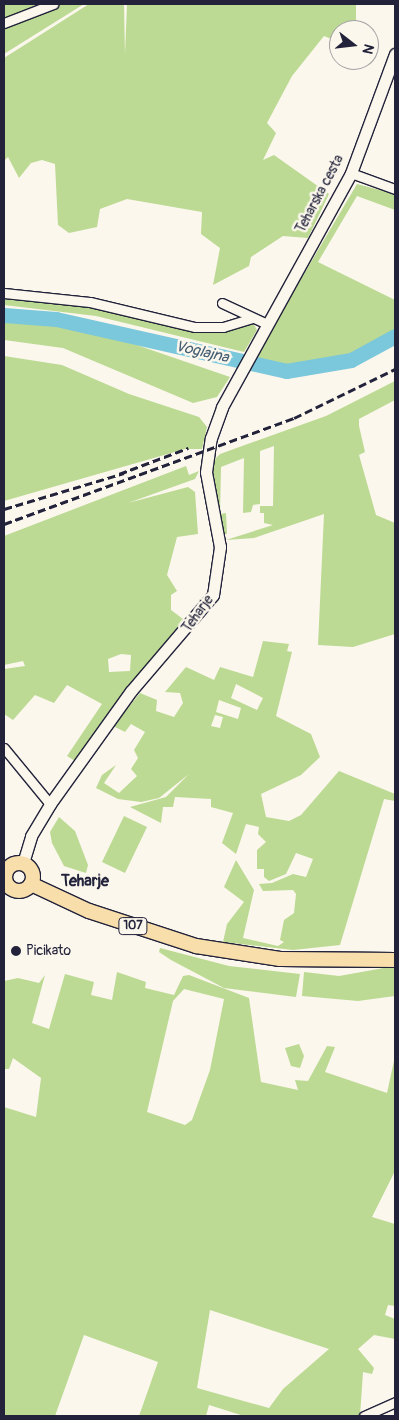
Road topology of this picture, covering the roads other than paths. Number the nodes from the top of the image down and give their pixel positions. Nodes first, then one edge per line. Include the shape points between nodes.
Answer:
1 (53, 4) edge
2 (4, 23) edge
3 (395, 54) edge
4 (351, 173) junction
5 (395, 189) edge
6 (4, 292) edge
7 (222, 303) dead end
8 (252, 318) junction
9 (267, 324) junction
10 (258, 342) joint
11 (4, 748) edge
12 (50, 804) junction
13 (23, 863) junction
14 (32, 884) junction
15 (6, 886) edge
16 (395, 951) edge
17 (346, 959) junction
18 (395, 960) edge
19 (395, 1402) edge
20 (364, 1416) edge

1 - 2 street
3 - 4 street, Teharska cesta
4 - 5 street
4 - 9 street, Teharska cesta
6 - 8 street via 90,302 195,327
7 - 8 street
8 - 9 street
9 - 10 street, Teharska cesta
10 - 12 street, Teharje via 234,385 206,455 220,547 213,595 131,691
11 - 12 street
12 - 13 street, Teharje via 31,836
13 - 14 main road via 32,871
13 - 15 main road via 10,866
14 - 15 main road via 19,891
14 - 17 main road, 107 via 89,911 196,946 280,959
16 - 17 main road, 107
17 - 18 main road, 107
19 - 20 street

